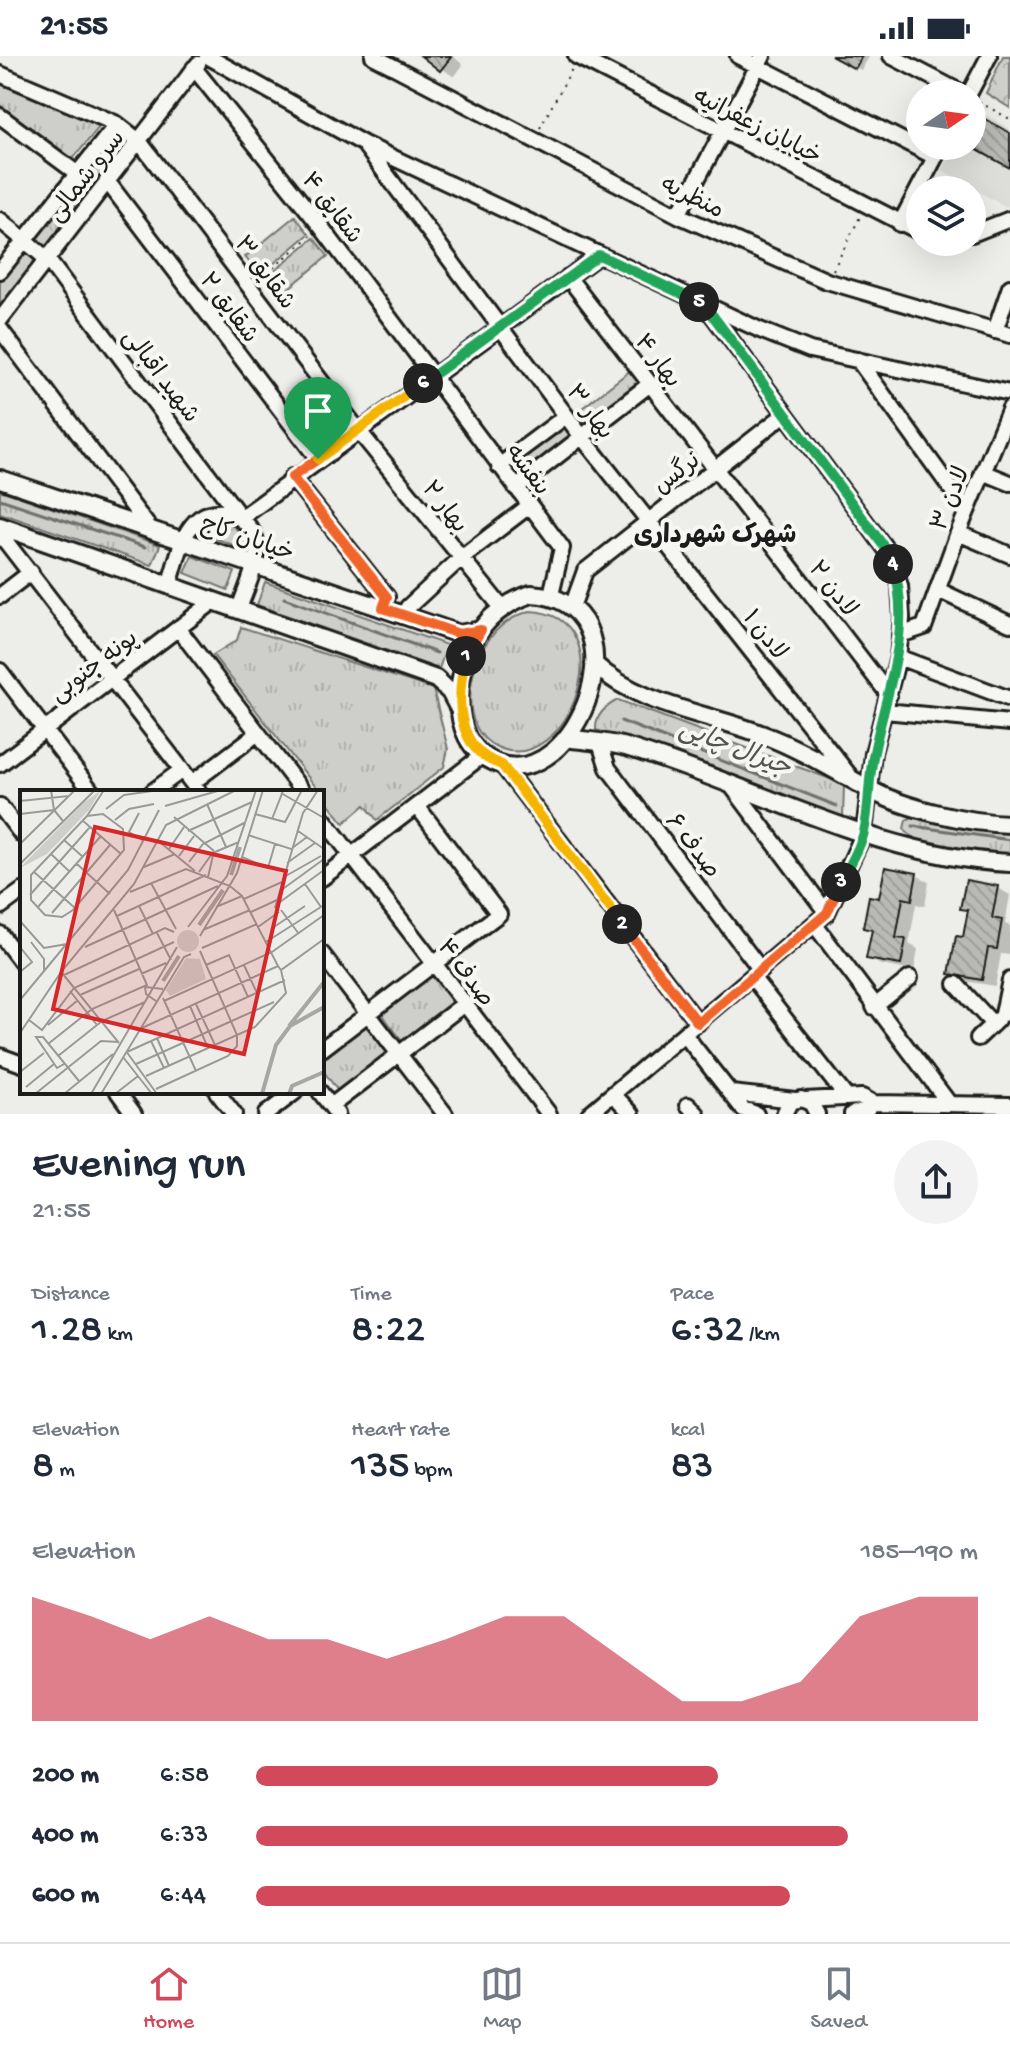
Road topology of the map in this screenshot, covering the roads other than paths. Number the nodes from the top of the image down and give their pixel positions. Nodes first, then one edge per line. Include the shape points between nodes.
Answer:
1 (373, 56) edge
2 (577, 56) edge
3 (738, 56) edge
4 (891, 56) edge
5 (989, 56) edge
6 (202, 60) edge
7 (760, 61) edge
8 (0, 74) edge
9 (938, 80) edge
10 (976, 80) edge
11 (0, 116) edge
12 (117, 124) junction
13 (722, 131) junction
14 (906, 136) edge
15 (139, 141) junction
16 (364, 144) junction
17 (934, 160) edge
18 (78, 174) junction
19 (107, 181) junction
20 (678, 215) junction
21 (1010, 219) edge
22 (0, 220) edge
23 (900, 224) junction
24 (906, 226) edge
25 (986, 228) edge
26 (25, 239) junction
27 (599, 255) junction
28 (47, 259) junction
29 (0, 271) edge
30 (568, 277) junction
31 (1010, 287) edge
32 (705, 305) junction
33 (0, 320) edge
34 (500, 327) junction
35 (0, 329) edge
36 (1003, 333) edge
37 (858, 360) junction
38 (432, 376) junction
39 (650, 384) junction
40 (1010, 393) edge
41 (1010, 408) edge
42 (785, 414) junction
43 (566, 416) junction
44 (358, 430) junction
45 (582, 437) junction
46 (318, 459) junction
47 (499, 466) junction
48 (715, 469) junction
49 (983, 472) junction
50 (292, 477) junction
51 (0, 479) edge
52 (1010, 483) edge
53 (516, 488) junction
54 (529, 506) junction
55 (967, 511) junction
56 (241, 518) junction
57 (649, 521) junction
58 (0, 526) edge
59 (150, 529) junction
60 (958, 533) junction
61 (0, 534) edge
62 (184, 541) junction
63 (1010, 555) edge
64 (460, 559) junction
65 (254, 565) junction
66 (31, 572) junction
67 (169, 585) junction
68 (938, 590) junction
69 (551, 595) junction
70 (0, 596) edge
71 (214, 601) junction
72 (572, 607) junction
73 (383, 608) junction
74 (502, 608) junction
75 (239, 609) junction
76 (404, 615) junction
77 (1010, 624) edge
78 (178, 628) junction
79 (481, 630) junction
80 (900, 635) junction
81 (898, 657) junction
82 (594, 664) junction
83 (0, 671) edge
84 (112, 678) junction
85 (889, 695) junction
86 (1010, 699) edge
87 (460, 711) junction
88 (885, 711) junction
89 (1010, 723) edge
90 (45, 730) junction
91 (258, 733) junction
92 (566, 738) junction
93 (600, 743) junction
94 (483, 755) junction
95 (0, 764) edge
96 (502, 765) junction
97 (182, 770) junction
98 (849, 775) junction
99 (731, 785) junction
100 (195, 788) edge
101 (90, 790) edge
102 (155, 790) edge
103 (301, 790) edge
104 (869, 790) junction
105 (0, 806) edge
106 (417, 806) junction
107 (324, 820) edge
108 (1010, 824) edge
109 (20, 832) edge
110 (864, 833) junction
111 (351, 856) junction
112 (1010, 863) edge
113 (324, 876) edge
114 (20, 892) edge
115 (0, 907) edge
116 (827, 913) junction
117 (815, 925) junction
118 (7, 940) edge
119 (324, 957) edge
120 (20, 960) edge
121 (433, 963) junction
122 (757, 974) junction
123 (910, 978) dead end
124 (1010, 980) edge
125 (956, 984) dead end
126 (464, 1004) junction
127 (874, 1007) junction
128 (367, 1014) junction
129 (1002, 1018) edge
130 (698, 1023) junction
131 (684, 1034) junction
132 (978, 1038) dead end
133 (324, 1047) edge
134 (398, 1054) junction
135 (0, 1056) edge
136 (20, 1063) edge
137 (731, 1093) junction
138 (119, 1094) edge
139 (219, 1094) edge
140 (292, 1094) edge
141 (322, 1094) edge
142 (613, 1094) junction
143 (847, 1098) junction
144 (800, 1100) junction
145 (899, 1102) junction
146 (948, 1102) junction
147 (972, 1102) junction
148 (873, 1103) junction
149 (1010, 1105) edge
150 (334, 1110) edge
151 (134, 1114) edge
152 (234, 1114) edge
153 (266, 1114) edge
154 (445, 1114) edge
155 (549, 1114) edge
156 (589, 1114) edge
157 (632, 1114) edge
158 (756, 1114) edge
159 (784, 1114) edge
160 (817, 1114) edge
161 (852, 1114) edge
162 (912, 1114) edge
163 (985, 1114) edge

1 - 20 street, منظریه
2 - 13 street, خیابان زعفرانیه
3 - 7 street
4 - 9 street
5 - 10 street
6 - 15 street, سرو شمالی
6 - 16 street
6 - 38 street, شقایق ۴
7 - 13 street
7 - 14 street
8 - 12 street, شقایق ۳
11 - 18 street
12 - 15 street, شقایق ۳
12 - 18 street, سرو شمالی
13 - 20 street
13 - 23 street, خیابان زعفرانیه
15 - 19 street, سرو شمالی
15 - 44 street, شقایق ۳
16 - 27 street
16 - 34 street, بهار ۳
17 - 23 street
18 - 26 street, سرو شمالی
19 - 28 street, سرو شمالی
19 - 46 street, شقایق ۲
20 - 36 street, منظریه via 827,281
21 - 25 street
22 - 26 street, شهید اقبالی
23 - 24 street, خیابان زعفرانیه
26 - 28 street, شهید اقبالی
26 - 29 street, سرو شمالی
27 - 30 street
27 - 32 street
28 - 33 street, سرو شمالی
28 - 56 street, شهید اقبالی
30 - 34 street
30 - 39 street, بهار ۴
31 - 36 street
32 - 37 street via 810,350
32 - 42 street
34 - 38 street
34 - 43 street, بهار ۳
35 - 59 street
37 - 40 street
37 - 55 street
38 - 44 street
38 - 47 street, بنفشه
39 - 45 street
39 - 48 street, بهار ۴
41 - 49 street, لادن ۳
42 - 48 street, نرگس
42 - 80 street via 891,556 900,586
43 - 45 street, بهار ۳
43 - 47 street
44 - 46 street
44 - 64 street, بهار ۲
45 - 53 street
45 - 57 street, بهار ۳
46 - 50 street
47 - 53 street, بنفشه
48 - 57 street, نرگس
48 - 85 street, لادن ۲
49 - 52 street
49 - 55 street, لادن ۳
50 - 56 street
50 - 73 street via 387,597
51 - 59 main road, خیابان کاج
53 - 54 street, بنفشه
54 - 64 street
54 - 69 street, بنفشه via 562,548
55 - 60 street, لادن ۳
56 - 62 street via 208,514 189,529
56 - 65 street, شهید اقبالی via 256,540
57 - 72 street, نرگس via 585,571
57 - 98 street, لادن ۱
58 - 67 main road
59 - 62 main road, خیابان کاج
60 - 63 street
60 - 68 street, لادن ۳
61 - 66 street
62 - 65 main road, خیابان کاج
62 - 67 street
64 - 74 street, بهار ۲
64 - 76 street
65 - 73 main road, خیابان کاج
65 - 75 street
66 - 70 street
66 - 84 street
67 - 71 main road
68 - 77 street
68 - 80 street, لادن ۳ via 924,627
69 - 72 main road
69 - 74 main road via 531,594
71 - 75 main road
71 - 78 street, پونه جنوبی
72 - 82 main road via 587,627
73 - 76 main road, خیابان کاج
74 - 79 main road
75 - 87 main road via 436,679
76 - 79 main road, خیابان کاج via 459,634
78 - 84 street, پونه جنوبی
78 - 91 street
79 - 87 main road via 463,669
80 - 81 street
81 - 85 street
81 - 86 street
82 - 92 main road via 588,704
82 - 98 main road via 610,679 642,694 763,734
83 - 90 street
84 - 90 street, پونه جنوبی
84 - 97 street
85 - 88 street
87 - 94 main road via 471,743
88 - 89 street
88 - 104 street
90 - 95 street, پونه جنوبی
90 - 101 street
91 - 100 street
91 - 103 street
92 - 93 main road
92 - 96 main road via 531,763
93 - 99 main road via 624,746
93 - 122 street, صدف ۶ via 608,768
94 - 96 main road
94 - 106 street
96 - 130 street
97 - 100 street
97 - 102 street
98 - 104 main road
99 - 110 main road
99 - 116 street
104 - 108 main road via 914,807
104 - 110 street
105 - 109 street
106 - 111 street
106 - 121 street via 499,914
107 - 111 street, صدف ۴
110 - 112 main road via 941,855
110 - 116 street
111 - 113 street
111 - 121 street, صدف ۴
114 - 115 street
116 - 117 street
117 - 122 street
117 - 127 street
118 - 120 street
119 - 128 street
121 - 126 street, صدف ۴
121 - 128 street
122 - 130 street
122 - 143 street, صدف ۶
123 - 127 street
124 - 129 street
125 - 129 street
126 - 134 street
126 - 155 street, صدف ۴
127 - 146 street
128 - 133 street
128 - 134 street
129 - 132 street
130 - 131 street
131 - 137 street
131 - 142 street
134 - 150 street
134 - 154 street
135 - 136 street
137 - 144 street
137 - 158 street via 743,1109
138 - 151 street
139 - 152 street
140 - 153 street
141 - 150 street
142 - 156 street
142 - 157 street
143 - 144 street
143 - 148 street
144 - 159 street
144 - 160 street via 811,1103
145 - 146 street
145 - 148 street
145 - 162 street
146 - 147 street
147 - 149 street
147 - 163 street
148 - 161 street

